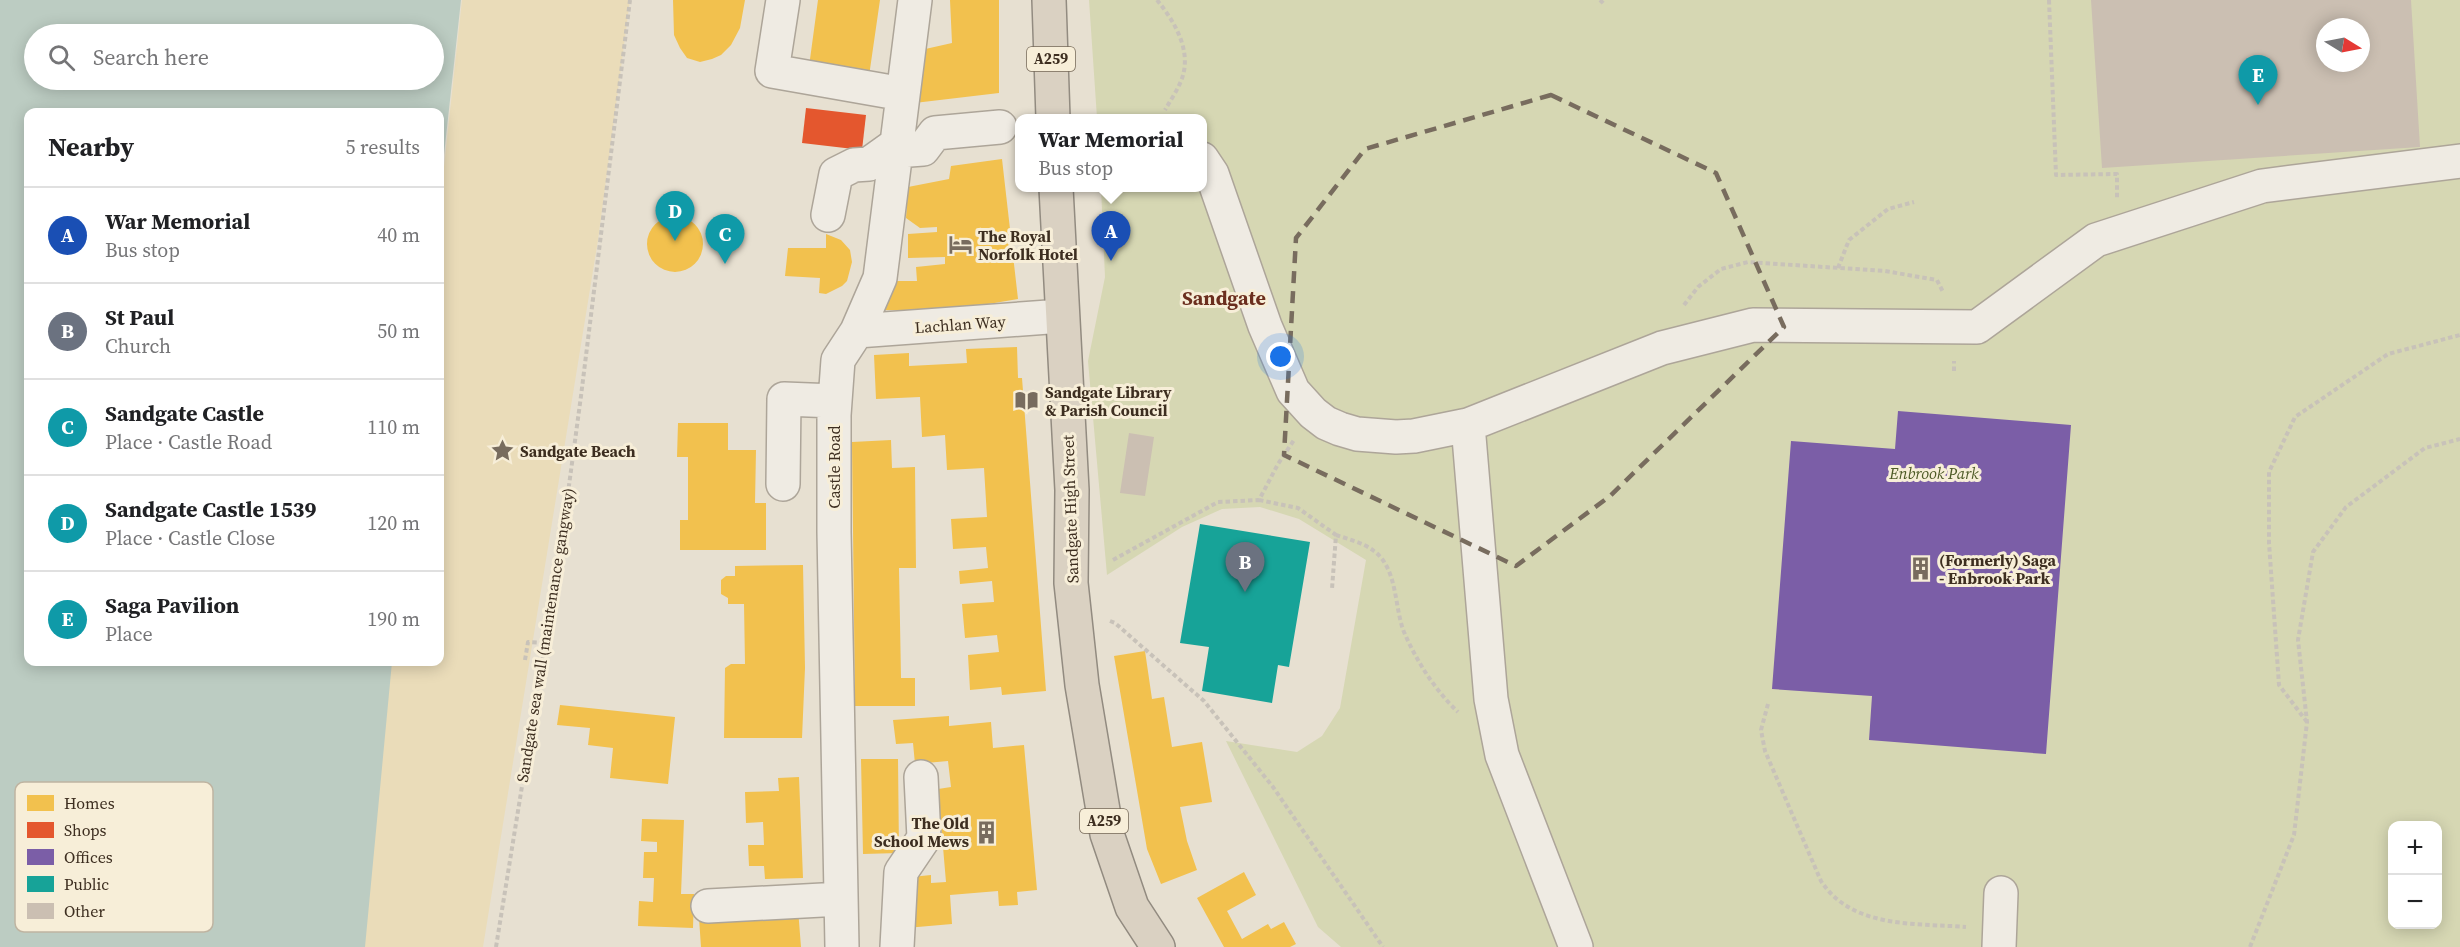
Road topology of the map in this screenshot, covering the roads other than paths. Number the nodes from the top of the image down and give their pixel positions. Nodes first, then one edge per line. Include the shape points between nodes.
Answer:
1 (783, 0) edge
2 (915, 0) edge
3 (1049, 0) edge
4 (903, 94) junction
5 (1053, 114) edge
6 (1000, 127) dead end
7 (896, 148) junction
8 (2460, 161) edge
9 (1207, 166) edge
10 (1056, 192) edge
11 (828, 215) dead end
12 (1062, 316) junction
13 (857, 331) junction
14 (835, 400) junction
15 (1468, 424) junction
16 (783, 484) dead end
17 (921, 777) dead end
18 (2001, 893) dead end
19 (842, 899) junction
20 (708, 906) dead end
21 (2000, 938) edge
22 (842, 947) edge
23 (897, 947) edge
24 (1158, 947) edge
25 (1576, 947) edge

1 - 4 street via 772,71
2 - 4 street, Castle Road
3 - 5 highway, A259
4 - 7 street, Castle Road
6 - 7 street via 935,133 923,149
7 - 11 street via 869,164 854,165 836,174
7 - 13 street, Castle Road via 880,278
8 - 15 street via 2262,186 2096,240 1977,327 1753,325 1662,348
9 - 15 street via 1265,326 1288,381 1302,403 1326,423 1357,434 1414,436
10 - 12 highway, Sandgate High Street / A259
12 - 13 street, Lachlan Way
12 - 24 highway, Sandgate High Street / A259 via 1072,490 1071,583 1082,686 1107,834 1132,907
13 - 14 street, Castle Road via 838,360
14 - 16 street via 784,399
14 - 19 street, Castle Road via 834,556
15 - 25 street via 1491,699 1502,755
17 - 23 street via 924,838 901,872
18 - 21 street
19 - 20 street
19 - 22 street, Castle Road

